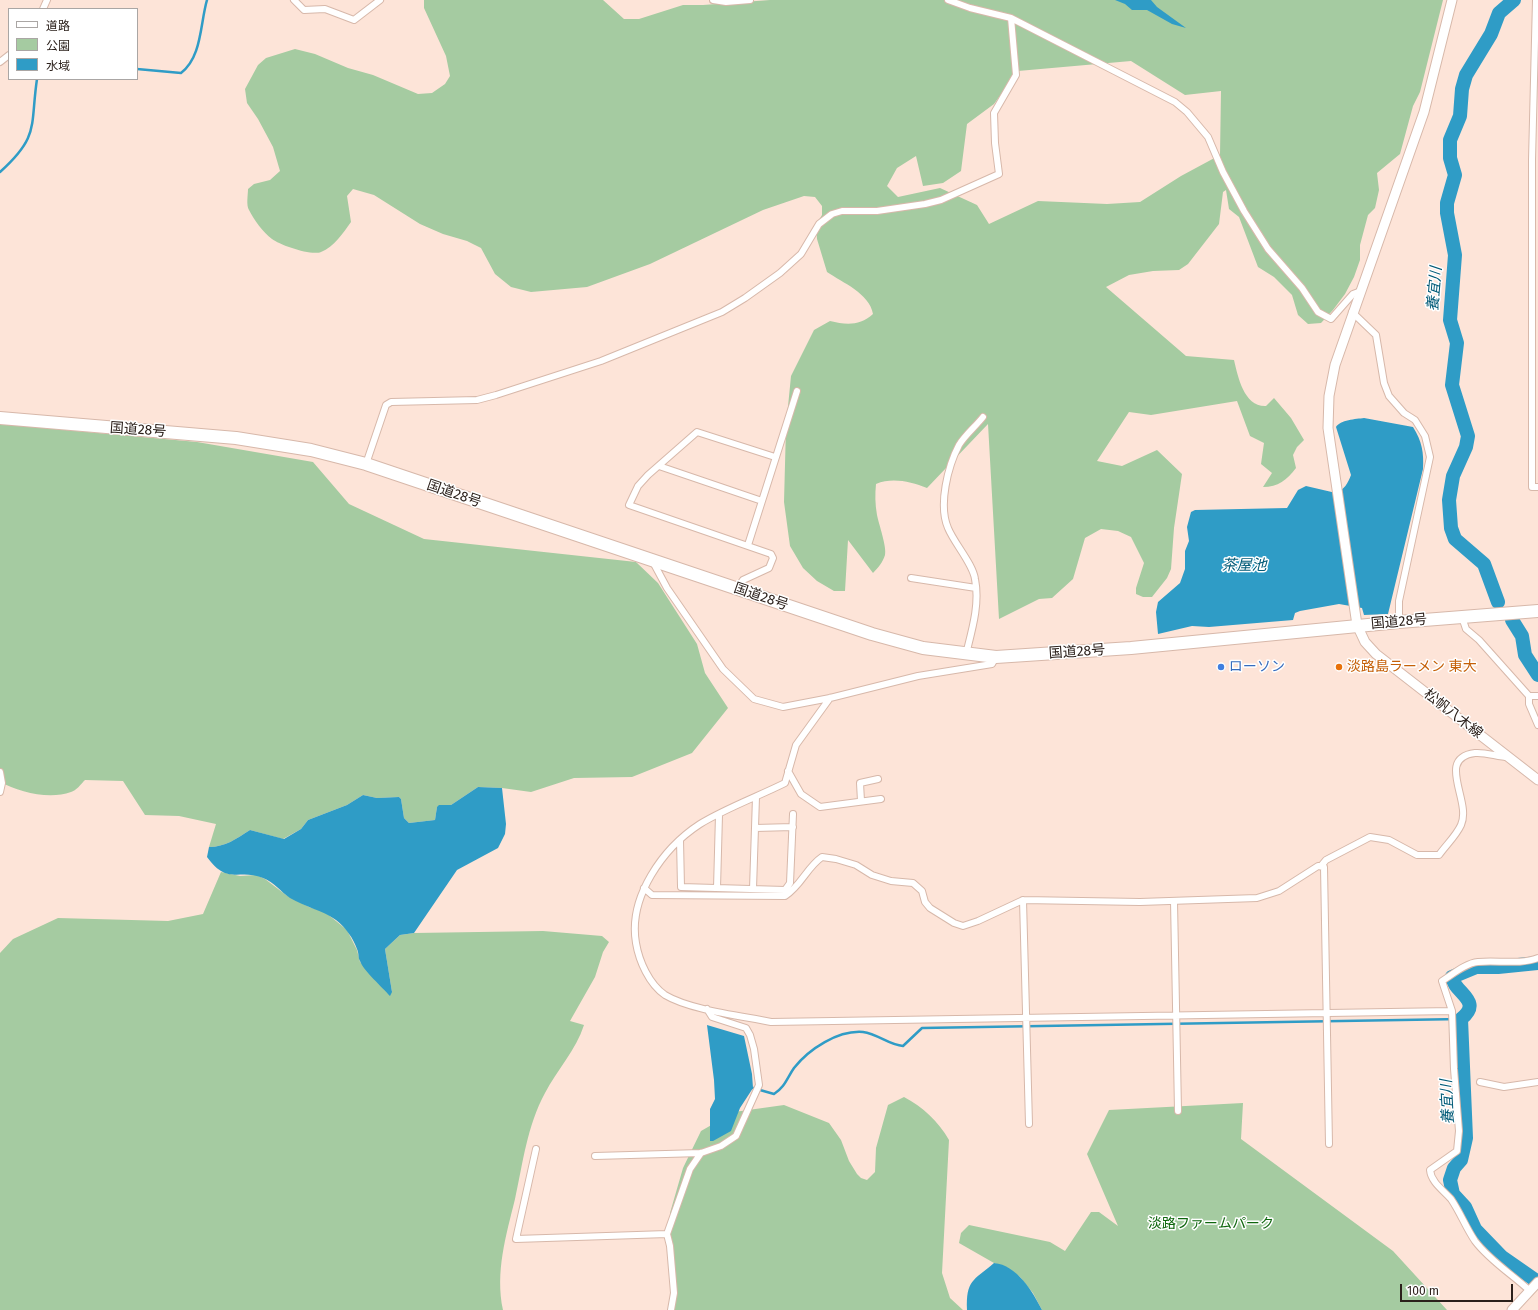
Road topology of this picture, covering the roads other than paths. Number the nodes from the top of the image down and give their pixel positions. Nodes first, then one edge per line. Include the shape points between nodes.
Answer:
1 (294, 0) edge
2 (380, 0) edge
3 (713, 0) edge
4 (750, 0) edge
5 (948, 0) edge
6 (1452, 0) edge
7 (1536, 0) edge
8 (1010, 18) junction
9 (8, 55) edge
10 (0, 62) edge
11 (1535, 160) edge
12 (1361, 291) junction
13 (1352, 312) junction
14 (797, 390) dead end
15 (983, 417) dead end
16 (0, 418) edge
17 (775, 457) junction
18 (366, 464) junction
19 (659, 466) junction
20 (1538, 487) edge
21 (762, 501) junction
22 (748, 545) junction
23 (653, 562) junction
24 (911, 578) dead end
25 (976, 588) junction
26 (737, 589) junction
27 (1538, 611) edge
28 (1462, 617) junction
29 (1399, 622) junction
30 (1357, 626) junction
31 (966, 654) junction
32 (996, 657) junction
33 (1529, 696) junction
34 (1538, 696) edge
35 (830, 698) junction
36 (1538, 725) edge
37 (1508, 758) junction
38 (788, 771) junction
39 (0, 772) edge
40 (878, 779) dead end
41 (1538, 780) edge
42 (0, 792) edge
43 (756, 797) junction
44 (881, 798) dead end
45 (861, 801) junction
46 (719, 814) junction
47 (794, 814) dead end
48 (793, 827) junction
49 (755, 828) junction
50 (680, 840) junction
51 (1321, 866) junction
52 (644, 888) junction
53 (717, 888) junction
54 (753, 889) junction
55 (1023, 900) junction
56 (1174, 901) junction
57 (1538, 958) edge
58 (707, 1009) junction
59 (1452, 1012) junction
60 (1326, 1015) junction
61 (1177, 1017) junction
62 (1027, 1020) junction
63 (1480, 1082) dead end
64 (1538, 1082) edge
65 (1178, 1111) dead end
66 (1029, 1124) dead end
67 (1329, 1144) dead end
68 (536, 1149) dead end
69 (701, 1152) junction
70 (595, 1156) dead end
71 (667, 1234) junction
72 (1538, 1282) edge
73 (1530, 1290) junction
74 (671, 1310) edge
75 (1512, 1310) edge

1 - 2 street via 304,10 325,9 354,20
3 - 4 street
5 - 8 street
6 - 12 street via 1424,112
7 - 11 street
8 - 12 street via 1163,95 1187,112 1208,138 1252,226 1318,312 1331,319 1353,294
8 - 18 street via 1016,76 994,113 999,174 941,200 832,214 819,224 801,254 745,298 722,312 602,361 477,400 391,402 386,405
9 - 10 street
11 - 20 street via 1532,487
12 - 13 street
13 - 29 street via 1376,335 1384,383 1389,396 1404,413 1415,420 1425,436 1430,457 1399,600
13 - 30 street via 1335,364 1329,396 1328,428
14 - 17 street
15 - 25 street via 959,444 945,482 944,502 947,526 975,578
16 - 18 highway, 国道28号 via 236,438 311,450
17 - 19 street via 697,432
17 - 21 street
18 - 23 highway, 国道28号
19 - 21 street
19 - 22 street via 638,486 629,505
21 - 22 street
22 - 26 street via 771,554 773,558 769,568 743,580
23 - 26 highway, 国道28号
23 - 35 street via 667,588 723,669 754,699 783,707
24 - 25 street
25 - 31 street via 973,625
26 - 31 highway, 国道28号 via 882,638 923,648
27 - 28 highway, 国道28号
28 - 29 highway, 国道28号
28 - 33 street via 1466,629
29 - 30 highway, 国道28号
30 - 32 highway, 国道28号 via 1131,648
30 - 37 street, 松帆八木線 via 1376,654
31 - 32 highway, 国道28号
32 - 35 street via 992,664 918,676
33 - 34 street
33 - 36 street via 1529,704
35 - 38 street via 796,745
37 - 41 street, 松帆八木線
37 - 51 street via 1476,753 1463,756 1456,764 1455,773 1464,804 1461,824 1439,855 1417,855 1389,840 1370,837 1326,860
38 - 43 street via 785,783
38 - 45 street via 801,794 820,808
39 - 42 street
40 - 45 street via 860,783
43 - 46 street
43 - 49 street
44 - 45 street
46 - 50 street
46 - 53 street
47 - 48 street
48 - 49 street
48 - 54 street via 790,883 785,890
49 - 54 street
50 - 52 street
50 - 53 street via 681,887
51 - 56 street via 1280,891 1257,898
51 - 60 street via 1324,866
52 - 55 street via 652,895 785,896 793,891 822,857 836,858 891,881 914,883 930,908 963,926
52 - 58 street via 637,914 635,938 641,964 664,994
53 - 54 street
55 - 56 street
55 - 62 street
56 - 61 street
57 - 59 street via 1477,962 1442,980
58 - 62 street via 771,1022
58 - 69 street via 712,1017 746,1028 754,1049 759,1085 736,1136 721,1146
59 - 60 street
59 - 73 street via 1459,1131 1457,1151 1430,1170 1430,1176 1451,1200 1475,1241 1490,1258
60 - 61 street
60 - 67 street
61 - 62 street
61 - 65 street
62 - 66 street
63 - 64 street via 1504,1087
68 - 71 street via 516,1239
69 - 70 street
69 - 71 street via 690,1169
71 - 74 street via 674,1293
72 - 73 street
73 - 75 street

